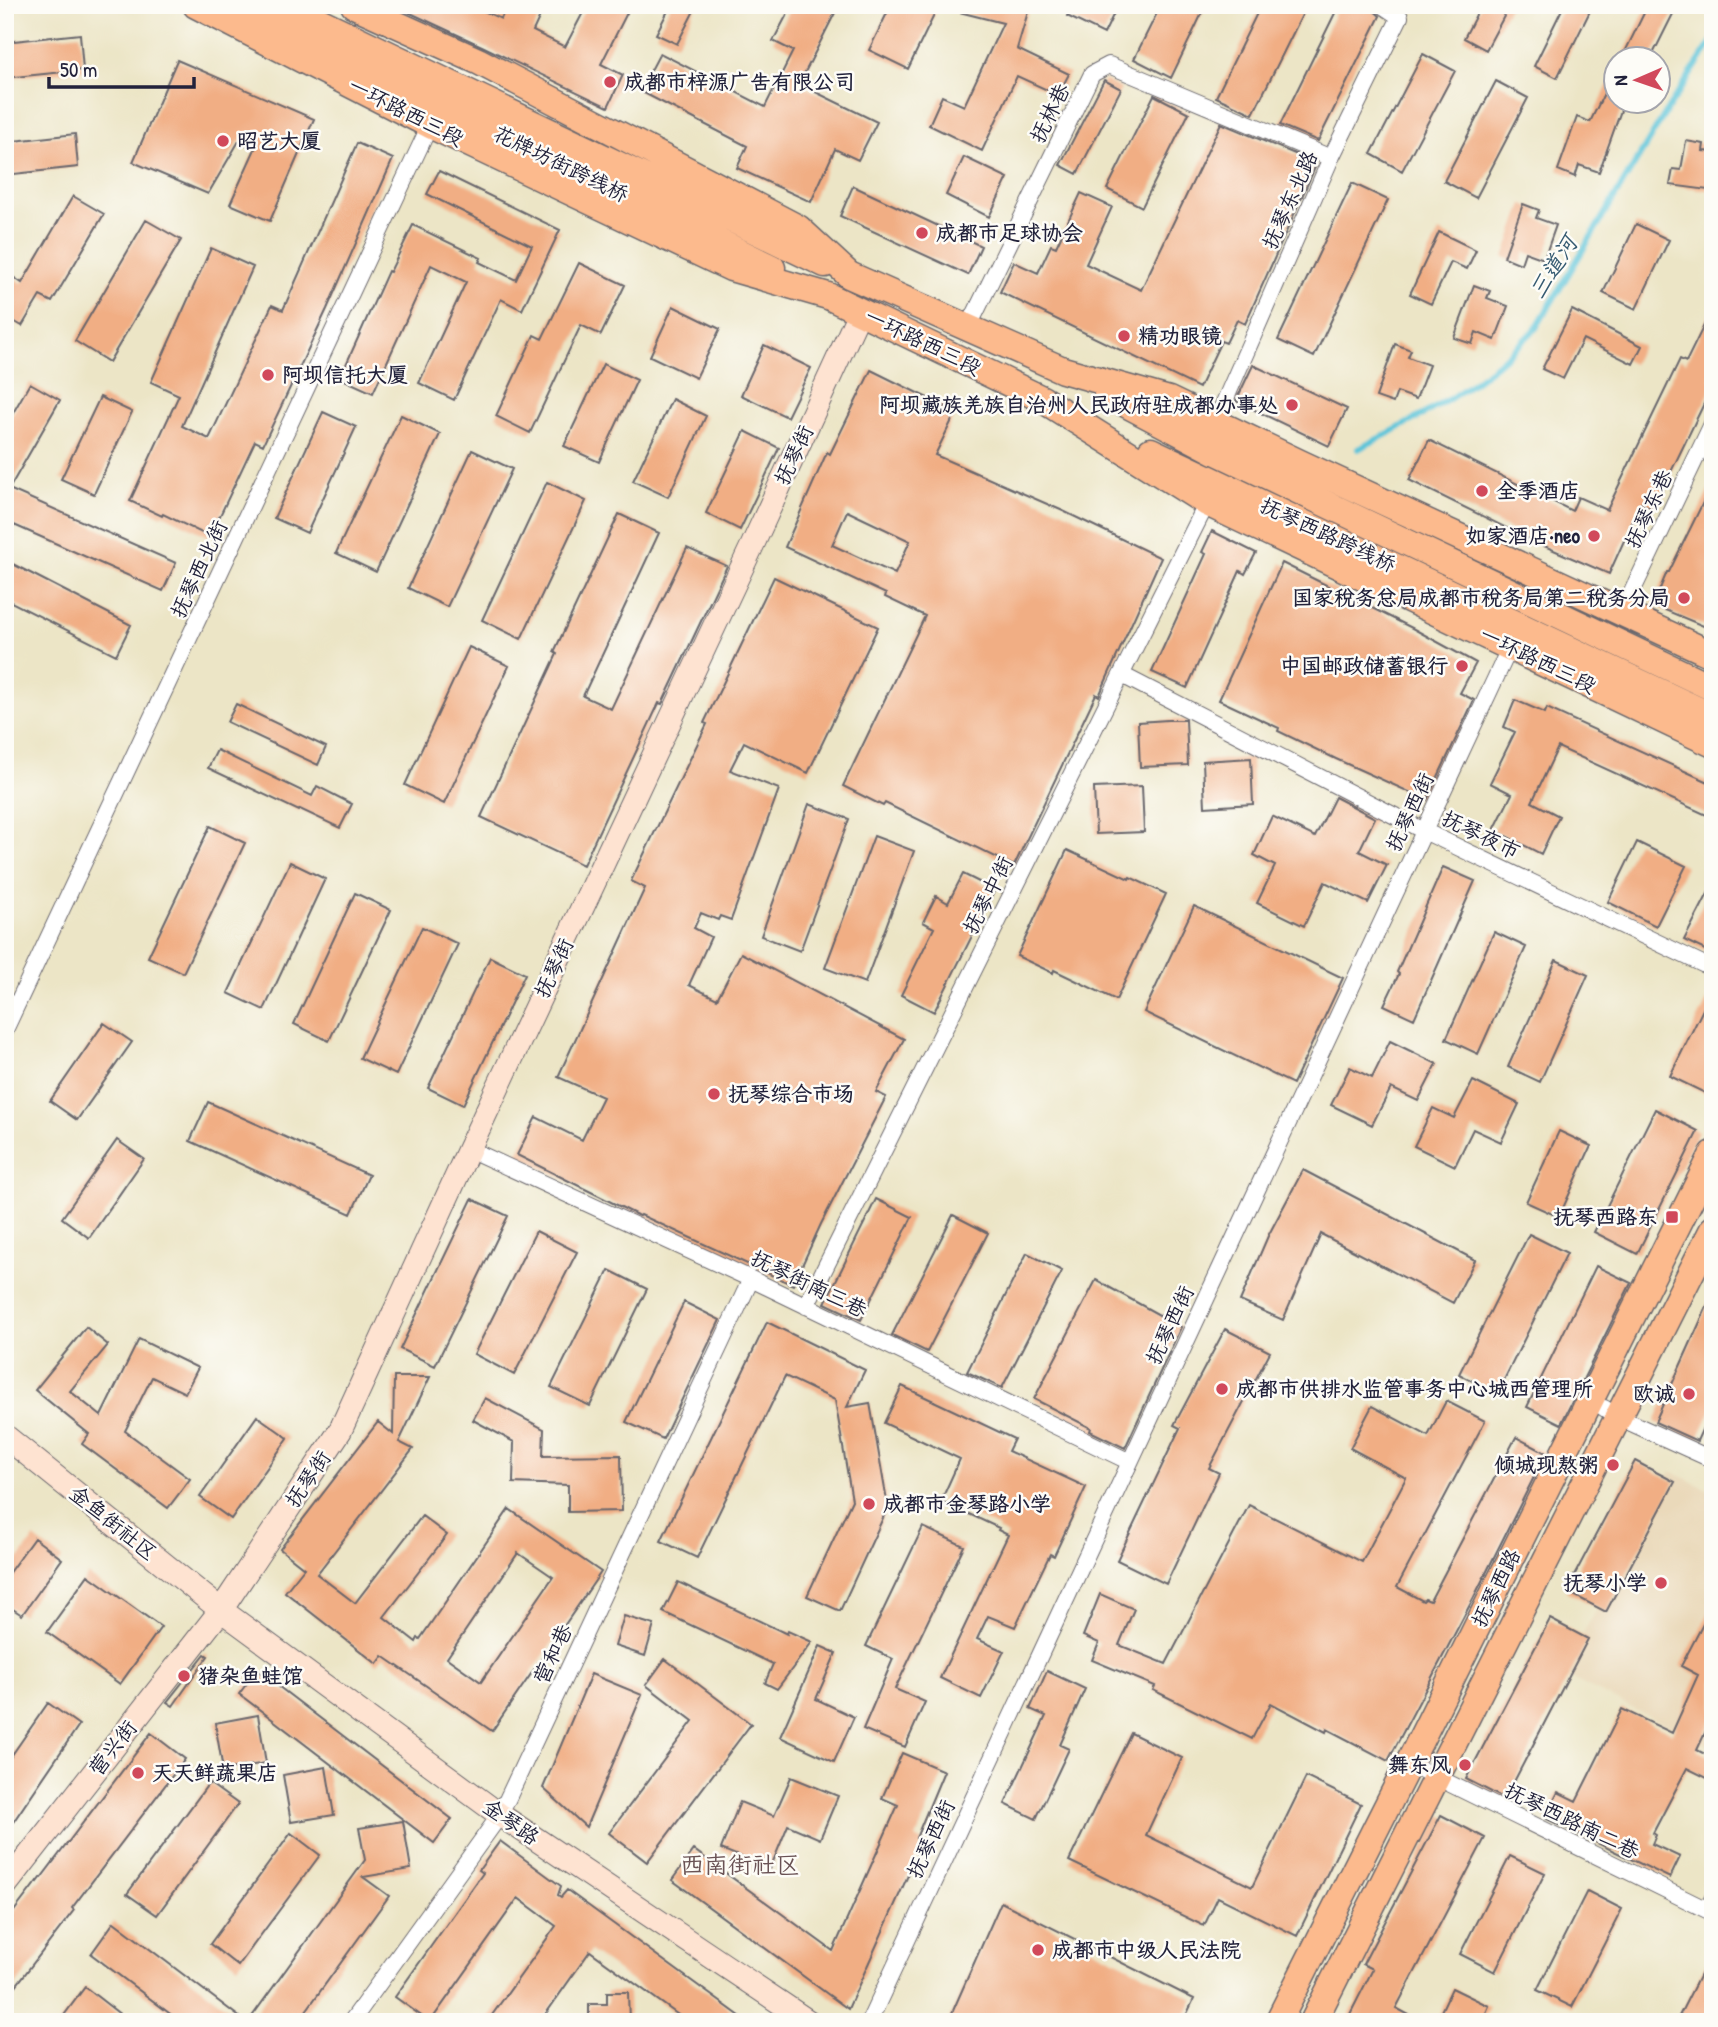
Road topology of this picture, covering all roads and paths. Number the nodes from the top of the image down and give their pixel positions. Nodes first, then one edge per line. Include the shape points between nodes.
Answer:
1 (196, 5) edge
2 (236, 5) edge
3 (286, 5) edge
4 (354, 5) edge
5 (1382, 5) edge
6 (430, 125) junction
7 (1331, 158) junction
8 (739, 236) junction
9 (849, 275) junction
10 (828, 296) junction
11 (860, 311) junction
12 (968, 328) junction
13 (1063, 370) junction
14 (1216, 421) junction
15 (1713, 422) edge
16 (1209, 491) junction
17 (1622, 613) junction
18 (1510, 647) junction
19 (1713, 655) edge
20 (1122, 675) junction
21 (1713, 688) edge
22 (1713, 716) edge
23 (1713, 744) edge
24 (1424, 831) junction
25 (1713, 970) edge
26 (5, 1030) edge
27 (469, 1149) junction
28 (1713, 1154) edge
29 (1713, 1229) edge
30 (751, 1279) junction
31 (806, 1306) junction
32 (1611, 1413) junction
33 (5, 1436) edge
34 (1713, 1460) edge
35 (1130, 1462) junction
36 (221, 1610) junction
37 (1428, 1773) junction
38 (500, 1815) junction
39 (5, 1886) edge
40 (1710, 1904) edge
41 (351, 2022) edge
42 (809, 2022) edge
43 (869, 2022) edge
44 (1278, 2022) edge
45 (1313, 2022) edge

1 - 6 main road, 一环路西三段
2 - 8 main road, 花牌坊街跨线桥
3 - 8 main road, 花牌坊街跨线桥
4 - 9 main road, 一环路西三段 via 478,61 798,228
5 - 7 street, 抚琴东北路 via 1400,17
6 - 10 main road, 一环路西三段 via 731,268
6 - 26 street, 抚琴西北街
7 - 12 street, 抚林巷 via 1109,65 1092,74
7 - 14 street, 抚琴东北路
8 - 9 main road
8 - 10 main road
9 - 12 main road, 一环路西三段
10 - 11 main road, 一环路西三段
11 - 16 main road, 一环路西三段 via 1042,399
11 - 27 street, 抚琴街
12 - 13 main road, 一环路西三段
13 - 14 main road, 一环路西三段 via 1169,400
13 - 21 main road, 抚琴西路跨线桥 via 1215,451
14 - 17 main road, 一环路西三段
15 - 17 street, 抚琴东巷
16 - 18 main road, 一环路西三段
16 - 20 street, 抚琴中街
16 - 22 main road, 抚琴西路跨线桥
17 - 19 main road, 一环路西三段
18 - 23 main road, 一环路西三段
18 - 24 street, 抚琴西街
20 - 24 street, 抚琴夜市
20 - 31 street, 抚琴中街
24 - 25 street, 抚琴夜市
24 - 35 street, 抚琴西街
27 - 30 street, 抚琴街南三巷
27 - 36 street, 抚琴街 via 340,1432
28 - 44 main road, 抚琴西路
29 - 32 main road, 抚琴西路
30 - 31 street, 抚琴街南三巷
30 - 38 street, 营和巷
31 - 35 street, 抚琴街南三巷
32 - 34 street
32 - 37 main road, 抚琴西路
33 - 36 street, 金鱼街社区
35 - 43 street, 抚琴西街
36 - 38 street, 金琴路
36 - 39 street, 营兴街
37 - 40 street, 抚琴西路南二巷
37 - 45 main road, 抚琴西路
38 - 41 street, 营和巷
38 - 42 street, 金琴路

